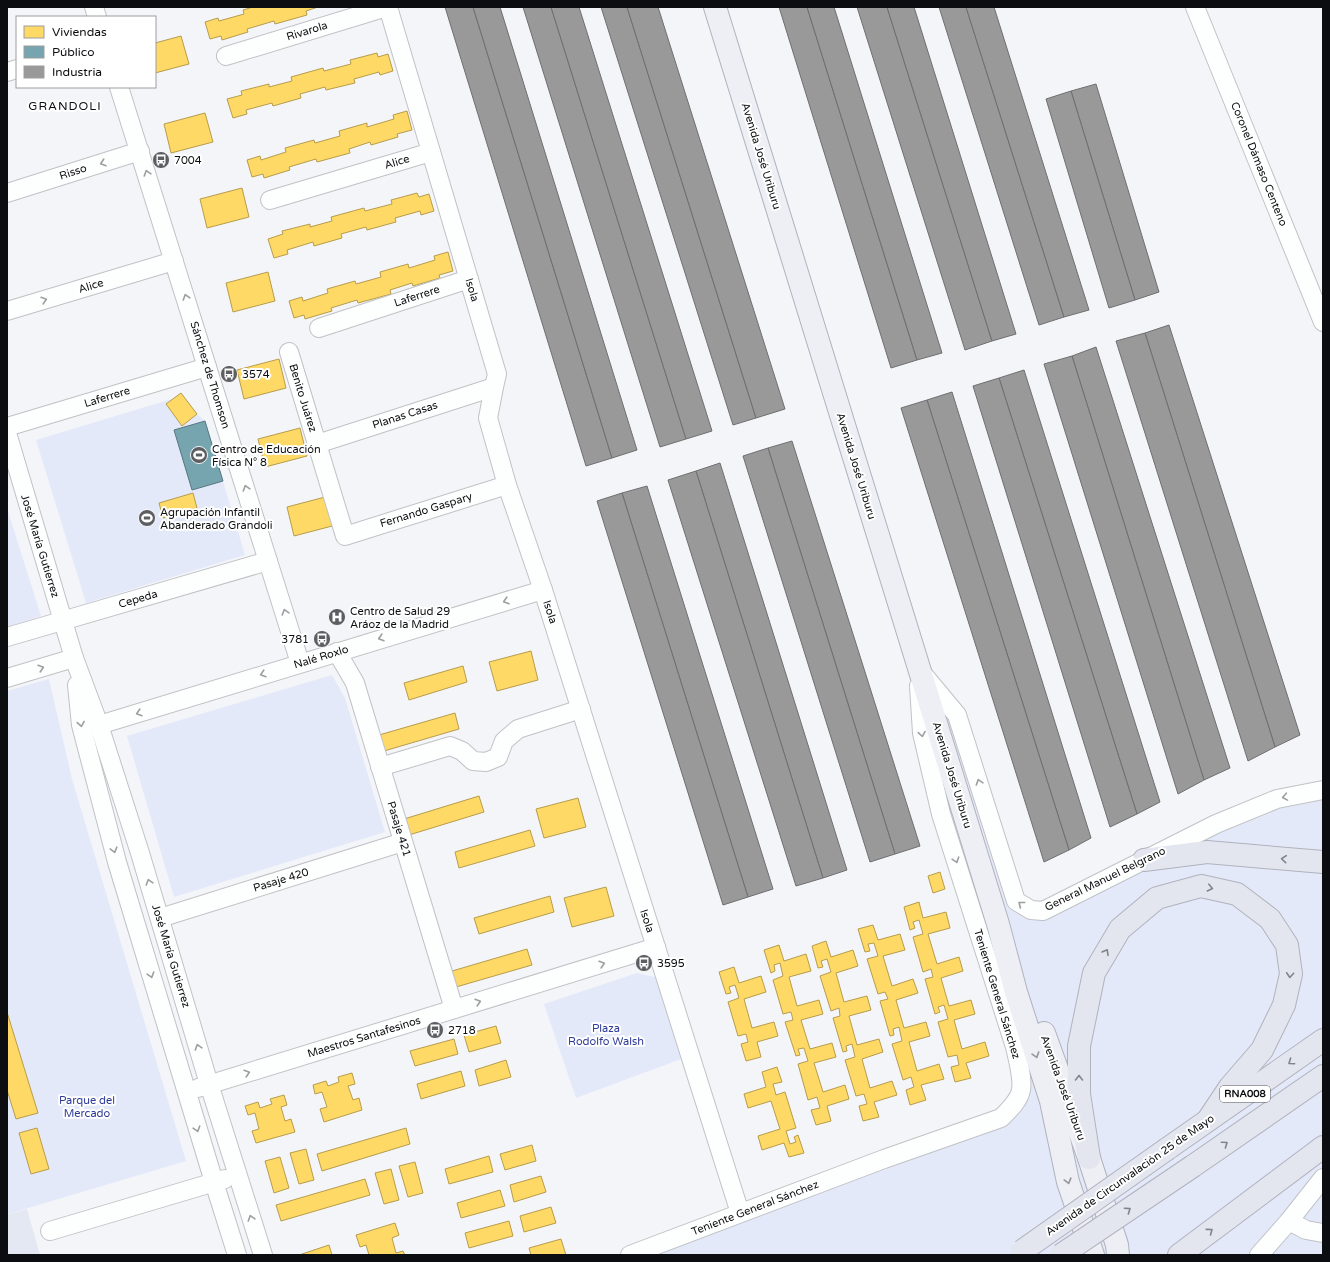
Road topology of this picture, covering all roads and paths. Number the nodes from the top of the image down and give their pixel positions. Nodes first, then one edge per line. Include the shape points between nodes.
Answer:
1 (388, 7) edge
2 (715, 7) edge
3 (1195, 7) edge
4 (226, 56) dead end
5 (119, 88) edge
6 (140, 151) junction
7 (431, 152) junction
8 (7, 193) edge
9 (270, 200) dead end
10 (174, 261) junction
11 (469, 279) junction
12 (7, 311) edge
13 (1323, 320) edge
14 (319, 328) dead end
15 (289, 352) dead end
16 (208, 366) junction
17 (494, 387) junction
18 (7, 427) edge
19 (7, 433) edge
20 (316, 444) junction
21 (507, 485) junction
22 (344, 536) joint
23 (268, 560) junction
24 (543, 590) junction
25 (63, 621) junction
26 (7, 638) edge
27 (337, 652) junction
28 (74, 658) junction
29 (300, 663) junction
30 (918, 667) junction
31 (7, 678) edge
32 (581, 709) junction
33 (99, 725) junction
34 (380, 767) junction
35 (1323, 790) edge
36 (403, 842) junction
37 (1144, 860) junction
38 (1323, 862) edge
39 (160, 918) junction
40 (998, 924) junction
41 (648, 950) junction
42 (454, 1009) junction
43 (1323, 1040) edge
44 (1323, 1076) edge
45 (209, 1084) junction
46 (186, 1091) junction
47 (1208, 1120) junction
48 (1323, 1147) edge
49 (1089, 1158) junction
50 (238, 1175) junction
51 (1323, 1178) edge
52 (214, 1182) junction
53 (740, 1214) junction
54 (1289, 1221) junction
55 (50, 1231) dead end
56 (1323, 1233) edge
57 (1018, 1253) edge
58 (237, 1255) edge
59 (263, 1255) edge
60 (630, 1255) edge
61 (1061, 1255) edge
62 (1093, 1255) edge
63 (1118, 1255) edge
64 (1178, 1255) edge
65 (1259, 1255) edge

1 - 4 street, Rivarola
1 - 7 street, Isola
2 - 30 main road, Avenida José Uriburu
3 - 13 street, Coronel Dámaso Centeno
5 - 6 street, Sánchez de Thomson
6 -> 8 street, Risso
10 -> 6 street, Sánchez de Thomson
7 - 9 street, Alice
7 - 11 street, Isola
12 -> 10 street, Alice
16 -> 10 street, Sánchez de Thomson
11 - 14 street, Laferrere
11 - 17 street, Isola via 497,374
15 - 20 street, Benito Juárez
16 - 18 street, Laferrere
23 -> 16 street, Sánchez de Thomson
17 - 20 street, Planas Casas
17 - 21 street, Isola via 488,418
19 - 25 street, José María Gutierrez
20 - 22 street, Benito Juárez
21 - 22 street, Fernando Gaspary
21 - 24 street, Isola
23 - 25 street, Cepeda
29 -> 23 street, Sánchez de Thomson
24 -> 27 street, Nalé Roxlo
24 - 32 street, Isola
25 - 26 street, Cepeda
25 - 28 street, José María Gutierrez
27 - 29 street, Nalé Roxlo
27 - 34 street, Pasaje 421 via 355,683
31 -> 28 street
28 - 33 street, José María Gutierrez
28 -> 46 street, José María Gutierrez via 80,725 117,862
29 -> 33 street, Nalé Roxlo
37 -> 30 street, General Manuel Belgrano via 1043,911 1030,910 1016,901 957,715
30 - 40 main road, Avenida José Uriburu
30 -> 53 street, Teniente General Sánchez via 922,732 941,814 1015,1047 1020,1068 1021,1091 1011,1108 1000,1118
32 - 34 street via 518,729 504,741 498,757 486,762 473,760 450,746
32 - 41 street, Isola
39 -> 33 street, José María Gutierrez
34 - 36 street, Pasaje 421
35 -> 37 street, General Manuel Belgrano via 1277,799 1216,824
36 - 39 street, Pasaje 420
36 - 42 street, Pasaje 421
38 -> 37 highway via 1207,852
45 -> 39 street, José María Gutierrez
40 - 49 main road, Avenida José Uriburu via 1025,984
40 -> 62 main road, Avenida José Uriburu via 1016,992 1051,1101 1068,1182
42 -> 41 street, Maestros Santafesinos
41 - 53 street, Isola
45 -> 42 street, Maestros Santafesinos
43 -> 47 highway, Avenida de Circunvalación 25 de Mayo / RNA008
61 -> 44 highway, RNA008, bridge
45 - 46 street, Maestros Santafesinos
45 - 50 street, José María Gutierrez
46 -> 52 street, José María Gutierrez
49 -> 47 highway via 1079,1094 1079,1046 1094,974 1120,929 1157,898 1201,886 1237,894 1270,918 1287,945 1291,974 1284,1005 1262,1050 1230,1087
47 - 57 highway, Avenida de Circunvalación 25 de Mayo / RNA008, bridge
64 -> 48 highway
49 - 63 main road, Avenida José Uriburu
50 - 52 street
59 -> 50 street, José María Gutierrez
51 - 54 street
52 - 55 street
52 - 58 street, José María Gutierrez
53 - 60 street, Teniente General Sánchez
54 - 56 street via 1306,1230
54 - 65 street

